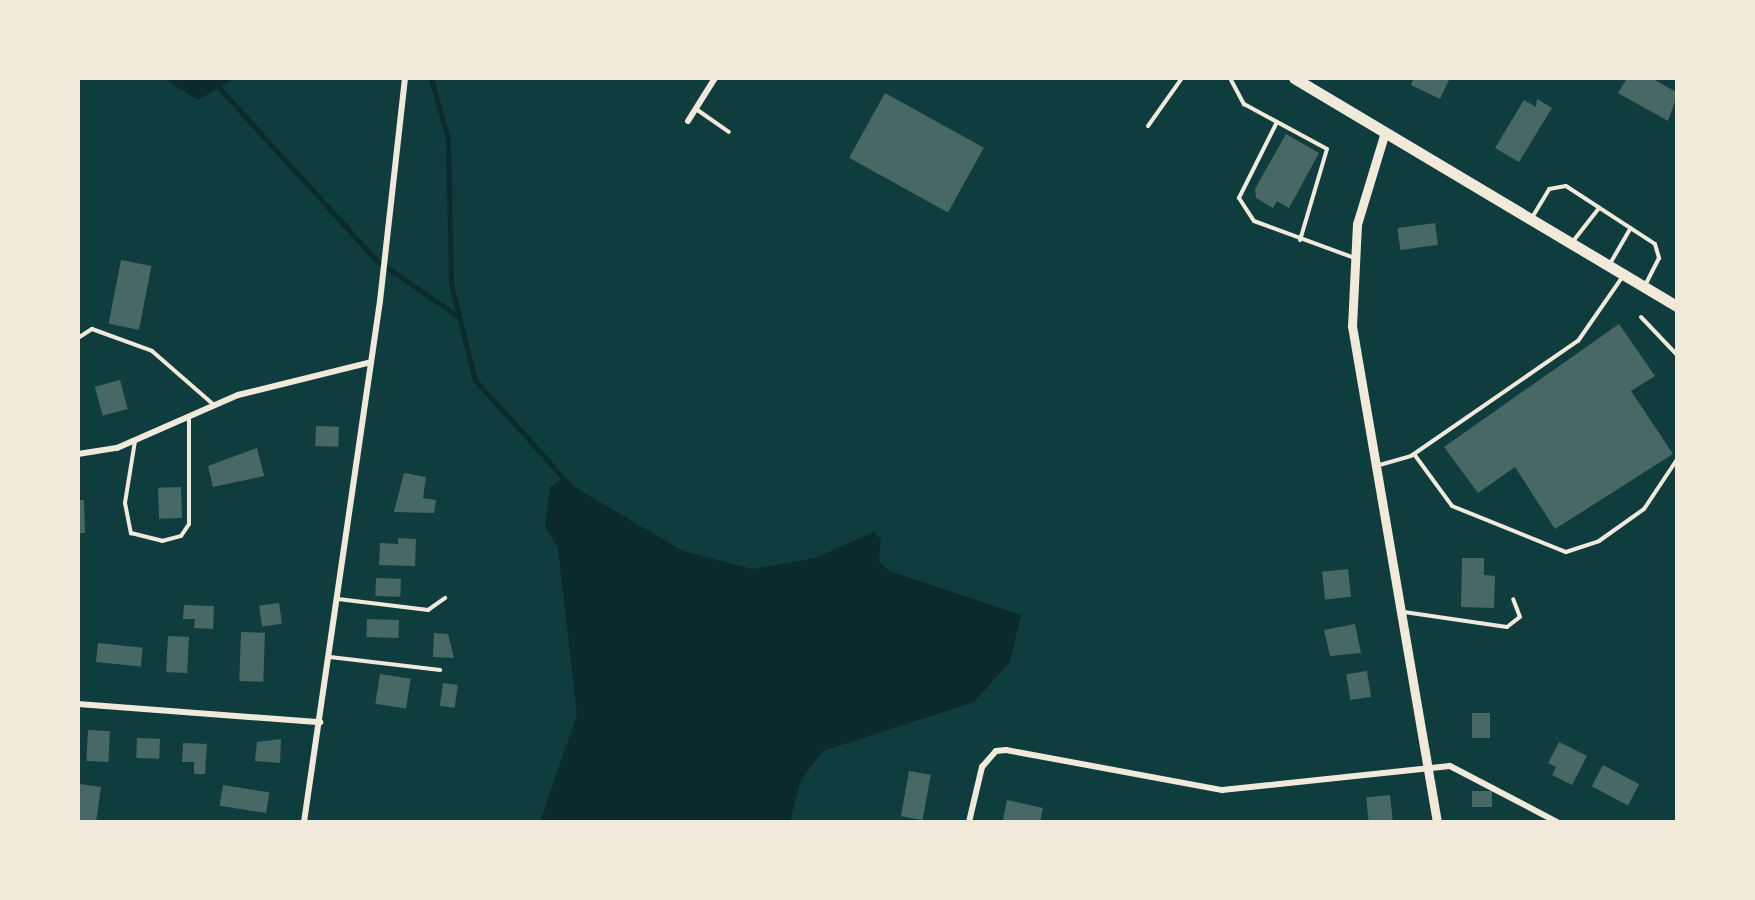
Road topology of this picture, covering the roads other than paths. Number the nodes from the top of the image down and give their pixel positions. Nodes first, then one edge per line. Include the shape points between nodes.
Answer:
1 (405, 78) edge
2 (715, 78) edge
3 (1182, 78) edge
4 (1220, 78) edge
5 (1294, 78) edge
6 (1229, 79) edge
7 (696, 109) junction
8 (688, 121) dead end
9 (1277, 122) junction
10 (1148, 126) dead end
11 (729, 132) dead end
12 (1385, 132) junction
13 (1599, 208) junction
14 (1530, 220) junction
15 (1630, 228) junction
16 (1300, 240) junction
17 (1572, 244) junction
18 (1352, 257) junction
19 (1608, 266) junction
20 (1624, 275) junction
21 (1644, 287) junction
22 (1678, 306) edge
23 (1641, 318) dead end
24 (78, 338) edge
25 (1678, 356) edge
26 (371, 362) junction
27 (213, 404) junction
28 (189, 417) junction
29 (136, 441) junction
30 (78, 454) edge
31 (1414, 454) junction
32 (1678, 458) edge
33 (1375, 466) junction
34 (445, 598) dead end
35 (338, 599) junction
36 (1513, 599) dead end
37 (1400, 612) junction
38 (330, 657) junction
39 (440, 670) dead end
40 (78, 704) edge
41 (320, 722) junction
42 (1426, 768) junction
43 (304, 822) edge
44 (969, 822) edge
45 (1437, 822) edge
46 (1557, 822) edge

1 - 26 street
2 - 7 street
3 - 10 lane
4 - 6 lane
5 - 12 highway
6 - 9 lane via 1244,104
7 - 8 street
7 - 11 lane
9 - 16 lane via 1327,149
9 - 16 lane via 1238,198 1254,221
12 - 14 highway
12 - 18 street
13 - 14 lane via 1556,185
13 - 15 lane
13 - 17 lane
14 - 17 highway
15 - 19 lane
15 - 21 lane via 1658,250
16 - 18 lane
17 - 19 highway
18 - 33 street via 1352,326
19 - 20 highway
20 - 21 highway
20 - 31 lane via 1578,341
21 - 22 highway
23 - 25 lane
24 - 27 lane via 92,329 152,351
26 - 27 street
26 - 35 street
27 - 28 street
28 - 29 street
28 - 29 lane via 189,524 181,536 162,541 131,532 125,502
29 - 30 street
31 - 32 lane via 1452,506 1566,552 1598,541 1644,508
31 - 33 lane
33 - 37 street
34 - 35 lane via 428,610
35 - 38 street
36 - 37 lane via 1520,616 1506,628
37 - 42 street
38 - 39 lane
38 - 41 street
40 - 41 street
41 - 43 street
42 - 44 street via 1222,790 996,751 982,768
42 - 45 street
42 - 46 street via 1450,766

